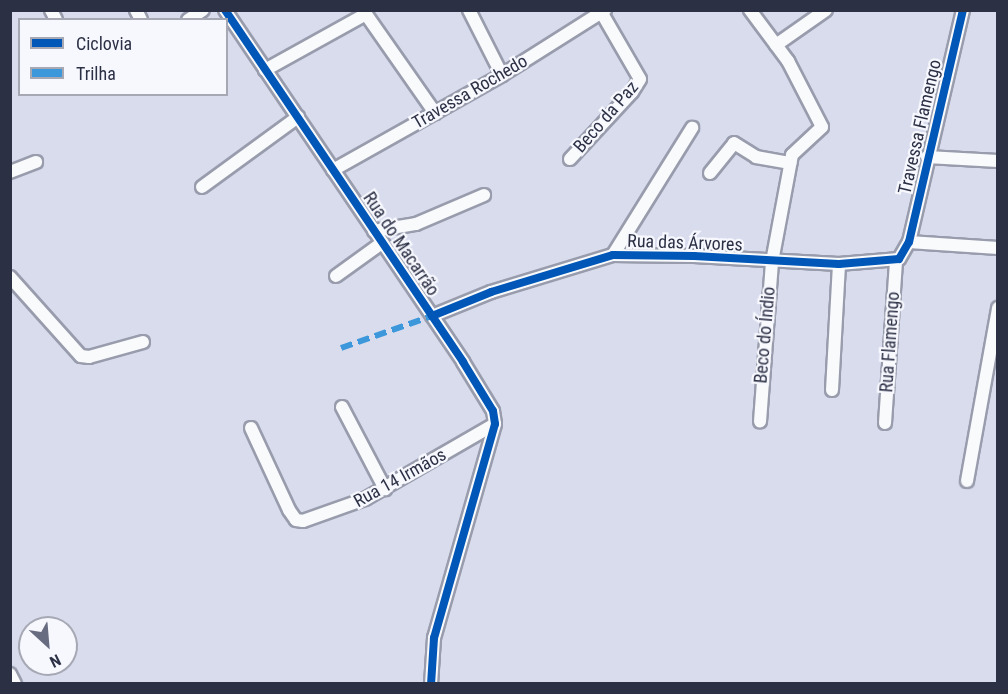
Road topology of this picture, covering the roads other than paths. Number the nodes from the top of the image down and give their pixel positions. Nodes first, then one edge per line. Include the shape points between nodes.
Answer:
1 (225, 10) edge
2 (469, 10) edge
3 (750, 10) edge
4 (826, 10) edge
5 (963, 10) edge
6 (365, 12) edge
7 (603, 12) edge
8 (776, 45) junction
9 (265, 70) junction
10 (502, 75) junction
11 (435, 113) junction
12 (298, 117) junction
13 (692, 128) dead end
14 (927, 157) junction
15 (570, 159) dead end
16 (998, 161) edge
17 (36, 162) dead end
18 (790, 164) junction
19 (333, 170) junction
20 (10, 172) edge
21 (710, 173) dead end
22 (202, 187) dead end
23 (484, 195) dead end
24 (374, 231) junction
25 (382, 243) junction
26 (908, 246) junction
27 (998, 248) edge
28 (614, 255) junction
29 (896, 261) junction
30 (772, 262) junction
31 (839, 264) junction
32 (336, 276) dead end
33 (10, 277) edge
34 (432, 316) junction
35 (997, 316) edge
36 (143, 342) dead end
37 (832, 390) dead end
38 (342, 407) dead end
39 (760, 422) dead end
40 (885, 423) dead end
41 (495, 424) junction
42 (251, 428) dead end
43 (967, 480) dead end
44 (385, 489) junction
45 (10, 675) edge
46 (15, 684) edge
47 (431, 684) edge

1 - 9 street, Rua do Macarrão
2 - 10 street
3 - 8 street
4 - 8 street
5 - 14 street, Travessa Flamengo
6 - 9 street
6 - 11 street
7 - 10 street, Travessa Rochedo
7 - 15 street, Beco da Paz via 640,79
8 - 18 street via 822,127 795,150
9 - 12 street, Rua do Macarrão
10 - 11 street, Travessa Rochedo
11 - 19 street, Travessa Rochedo
12 - 19 street, Rua do Macarrão
12 - 22 street
13 - 28 street
14 - 16 street
14 - 26 street, Travessa Flamengo
17 - 20 street
18 - 21 street via 756,157 734,143
18 - 30 street, Beco do Índio
19 - 24 street, Rua do Macarrão
23 - 24 street via 416,224
24 - 25 street, Rua do Macarrão
25 - 32 street
25 - 34 street, Rua do Macarrão
26 - 27 street
26 - 29 street
28 - 30 street, Rua das Árvores
28 - 34 street, Rua das Árvores via 491,292
29 - 31 street, Rua das Árvores
29 - 40 street, Rua Flamengo
30 - 31 street, Rua das Árvores
30 - 39 street, Beco do Índio
31 - 37 street
33 - 36 street via 78,354 89,357
34 - 41 street, Rua do Macarrão via 491,407
35 - 43 street
38 - 44 street
41 - 44 street, Rua 14 Irmãos
41 - 47 street via 441,609 430,665
42 - 44 street, Rua 14 Irmãos via 289,510 298,521 351,506
45 - 46 street

